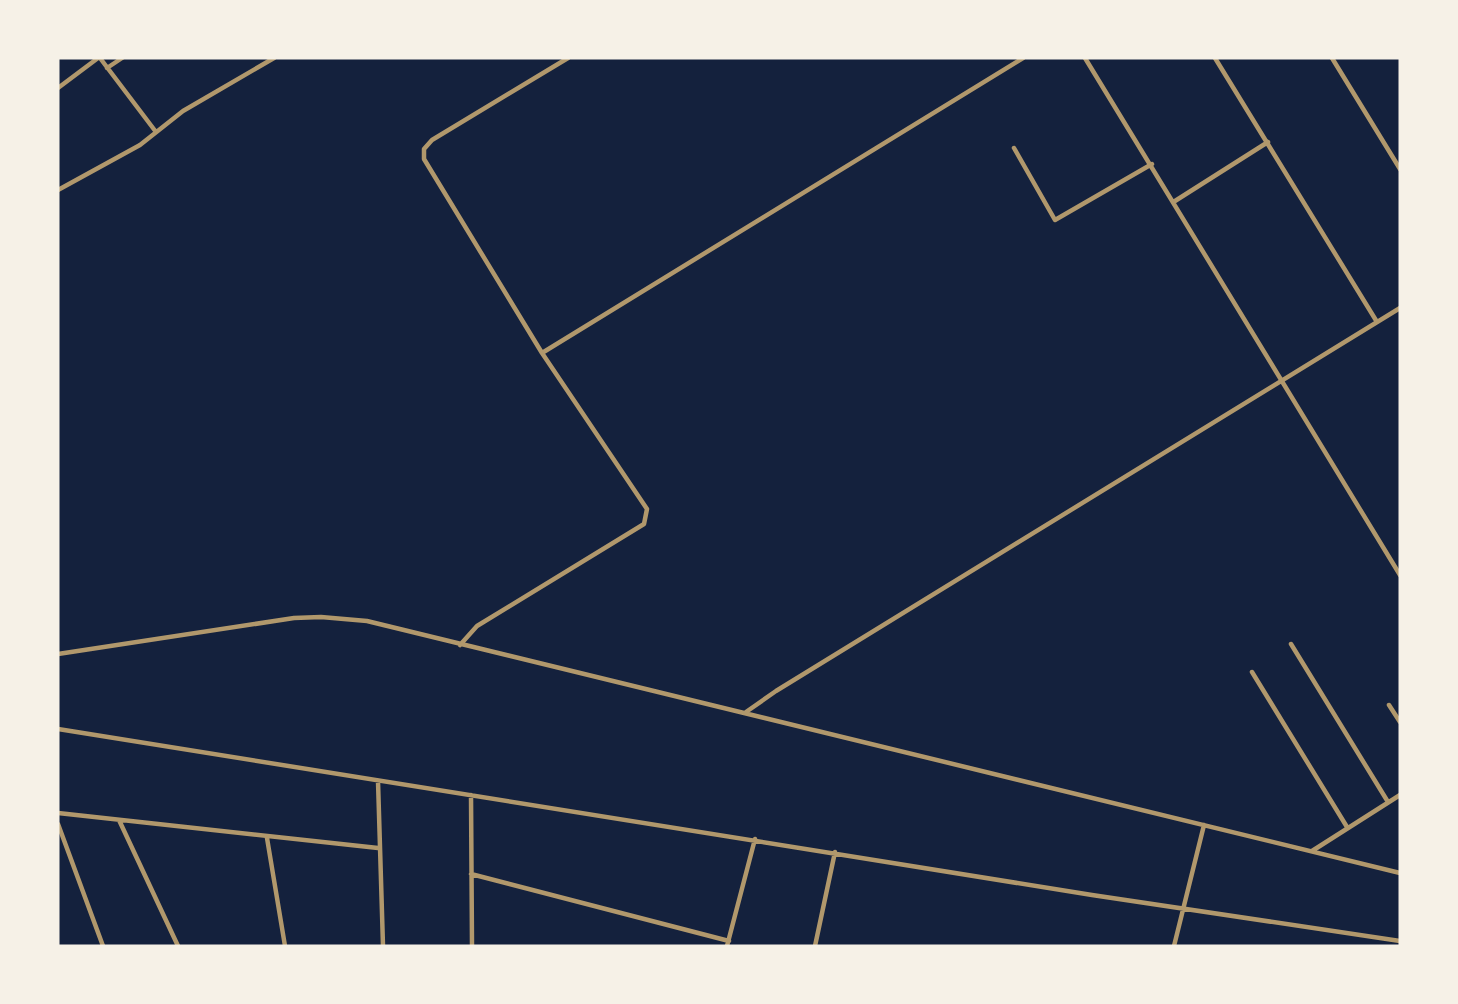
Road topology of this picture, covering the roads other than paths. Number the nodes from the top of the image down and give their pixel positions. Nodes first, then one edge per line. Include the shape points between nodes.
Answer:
1 (99, 58) edge
2 (122, 58) edge
3 (274, 58) edge
4 (568, 58) edge
5 (1023, 58) edge
6 (1085, 58) edge
7 (1215, 58) edge
8 (1332, 58) edge
9 (107, 68) junction
10 (58, 88) edge
11 (156, 132) junction
12 (1268, 142) junction
13 (1014, 148) dead end
14 (1152, 164) junction
15 (1400, 169) edge
16 (58, 190) edge
17 (1175, 201) junction
18 (1400, 308) edge
19 (1377, 322) junction
20 (542, 353) junction
21 (1282, 382) junction
22 (1400, 575) edge
23 (1291, 644) dead end
24 (460, 645) junction
25 (58, 654) edge
26 (1252, 672) dead end
27 (1389, 705) dead end
28 (745, 713) junction
29 (1400, 722) edge
30 (58, 729) edge
31 (378, 781) junction
32 (471, 794) junction
33 (1400, 794) edge
34 (1388, 803) junction
35 (58, 813) edge
36 (119, 819) junction
37 (58, 824) edge
38 (1204, 825) junction
39 (1347, 827) junction
40 (267, 838) junction
41 (755, 839) junction
42 (378, 848) junction
43 (835, 852) junction
44 (1311, 852) junction
45 (1400, 873) edge
46 (471, 874) junction
47 (1183, 909) junction
48 (1400, 941) edge
49 (728, 944) edge
50 (103, 946) edge
51 (178, 946) edge
52 (285, 946) edge
53 (383, 946) edge
54 (472, 946) edge
55 (815, 946) edge
56 (1174, 946) edge

1 - 9 street
1 - 10 street
2 - 9 street
3 - 11 street
4 - 20 street via 424,149 424,159
5 - 20 street
6 - 14 street
7 - 12 street
8 - 15 street
9 - 11 street
11 - 16 street
12 - 17 street
12 - 19 street
13 - 14 street via 1052,217 1059,220
14 - 17 street
17 - 21 street
18 - 19 street
19 - 21 street
20 - 24 street via 647,517 644,524 477,625
21 - 22 street
21 - 28 street
23 - 34 street
24 - 25 street via 367,621 321,617
24 - 28 street
26 - 39 street
27 - 29 street
28 - 38 street
30 - 31 street
31 - 32 street
31 - 42 street
32 - 41 street
32 - 46 street
33 - 34 street
34 - 39 street
35 - 36 street
36 - 40 street
36 - 51 street
37 - 50 street
38 - 44 street
38 - 47 street
39 - 44 street
40 - 42 street
40 - 52 street
41 - 43 street
41 - 49 street
42 - 53 street
43 - 47 street
43 - 55 street
44 - 45 street
46 - 49 street
46 - 54 street
47 - 48 street
47 - 56 street

